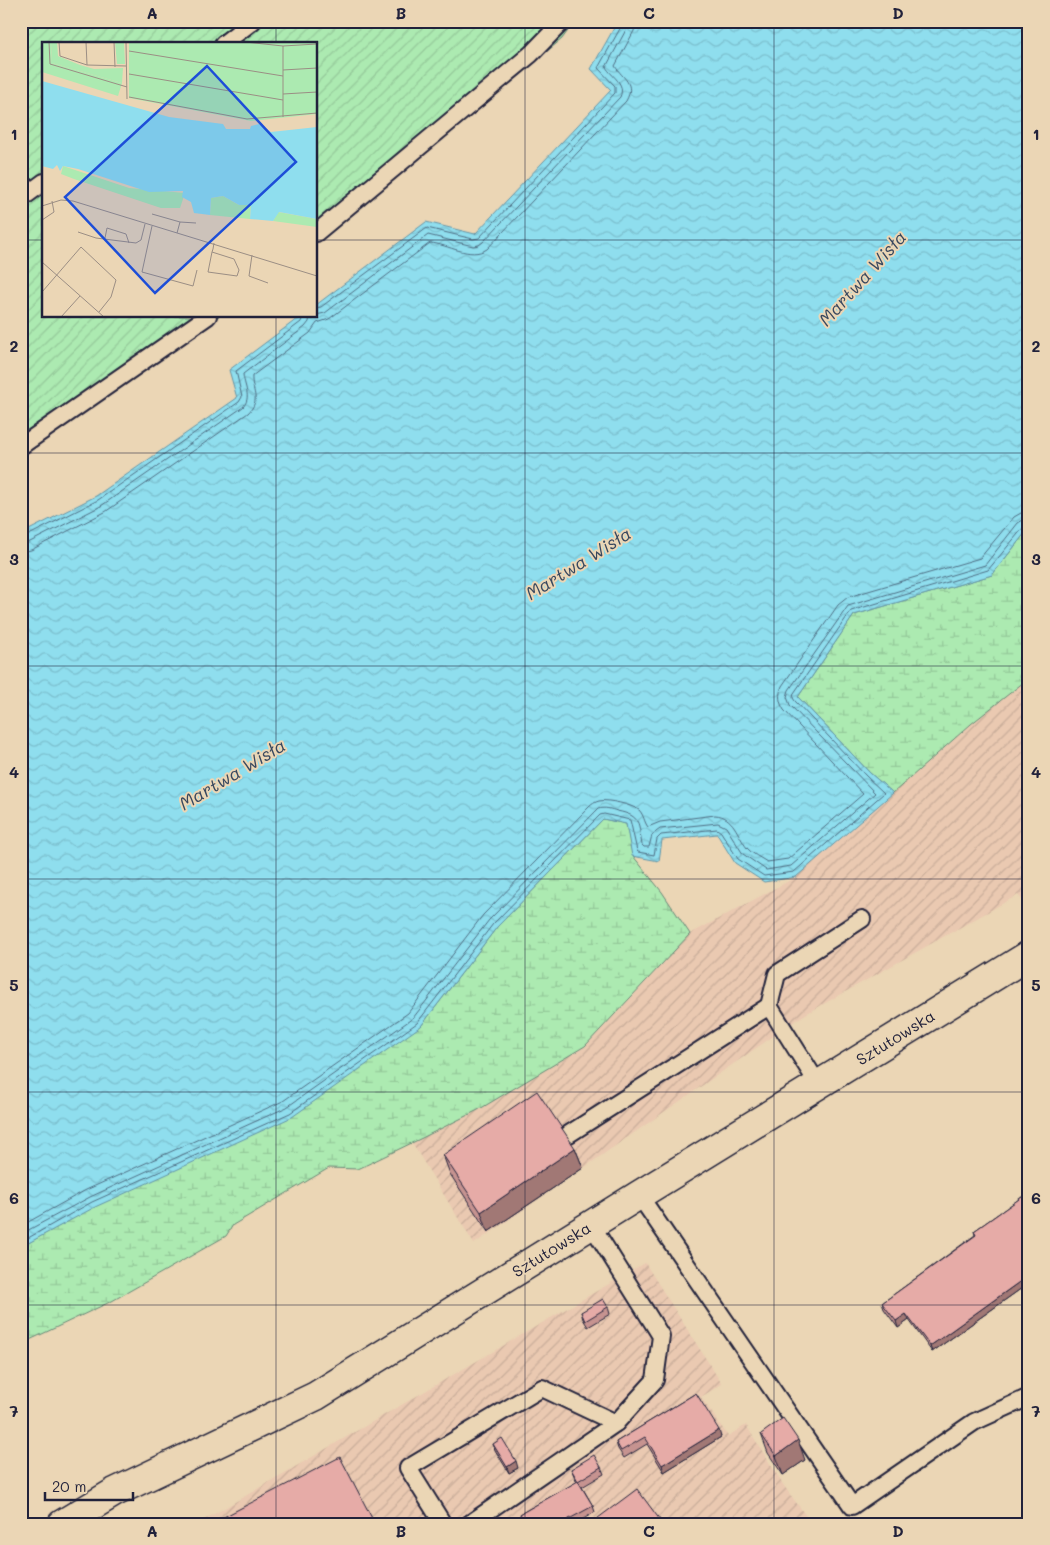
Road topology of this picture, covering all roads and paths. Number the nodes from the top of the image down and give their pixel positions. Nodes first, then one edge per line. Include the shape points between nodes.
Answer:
1 (253, 21) edge
2 (563, 21) edge
3 (226, 42) edge
4 (42, 183) edge
5 (21, 199) edge
6 (318, 232) edge
7 (205, 318) edge
8 (21, 446) edge
9 (862, 919) dead end
10 (1029, 955) edge
11 (769, 1006) junction
12 (818, 1084) junction
13 (570, 1134) dead end
14 (639, 1194) junction
15 (591, 1224) junction
16 (1029, 1397) edge
17 (616, 1423) junction
18 (62, 1524) edge
19 (443, 1524) edge
20 (469, 1524) edge

1 - 3 lane
2 - 6 lane via 531,54
4 - 5 lane
7 - 8 lane
9 - 11 lane via 777,974
10 - 12 street, Sztutowska
11 - 12 lane
11 - 13 lane
12 - 14 street, Sztutowska
14 - 15 street, Sztutowska
14 - 16 lane via 852,1506 974,1422
15 - 17 lane via 660,1336 654,1380
15 - 18 street, Sztutowska via 316,1396 115,1492
17 - 19 lane via 542,1388 408,1468
17 - 20 lane

